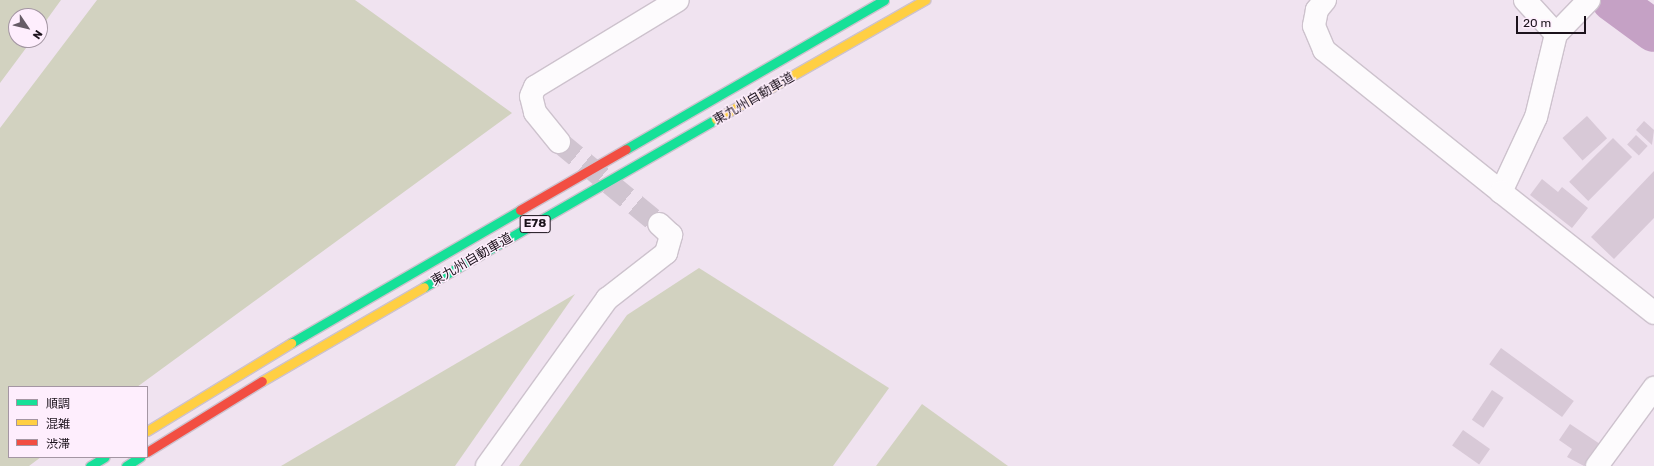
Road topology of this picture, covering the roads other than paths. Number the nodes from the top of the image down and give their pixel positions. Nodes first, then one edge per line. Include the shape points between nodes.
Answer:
1 (678, 0) edge
2 (884, 0) edge
3 (925, 0) edge
4 (1325, 0) edge
5 (1525, 0) edge
6 (1588, 0) edge
7 (1556, 34) junction
8 (559, 142) tunnel mouth
9 (1501, 192) junction
10 (659, 224) tunnel mouth
11 (1654, 313) edge
12 (1654, 388) edge
13 (148, 430) edge
14 (148, 451) edge
15 (103, 458) edge
16 (138, 458) edge
17 (90, 466) edge
18 (126, 466) edge
19 (487, 466) edge
20 (1597, 466) edge

1 - 8 street via 535,87 530,96 535,112
2 - 13 highway, 東九州自動車道 / E78 via 299,338
3 - 14 highway, 東九州自動車道 / E78 via 307,354
4 - 9 street via 1317,10 1314,26 1324,50
5 - 7 street
6 - 7 street
7 - 9 street via 1536,117
9 - 11 street
10 - 19 street via 671,235 666,253 607,299
12 - 20 street
15 - 17 highway
16 - 18 highway

